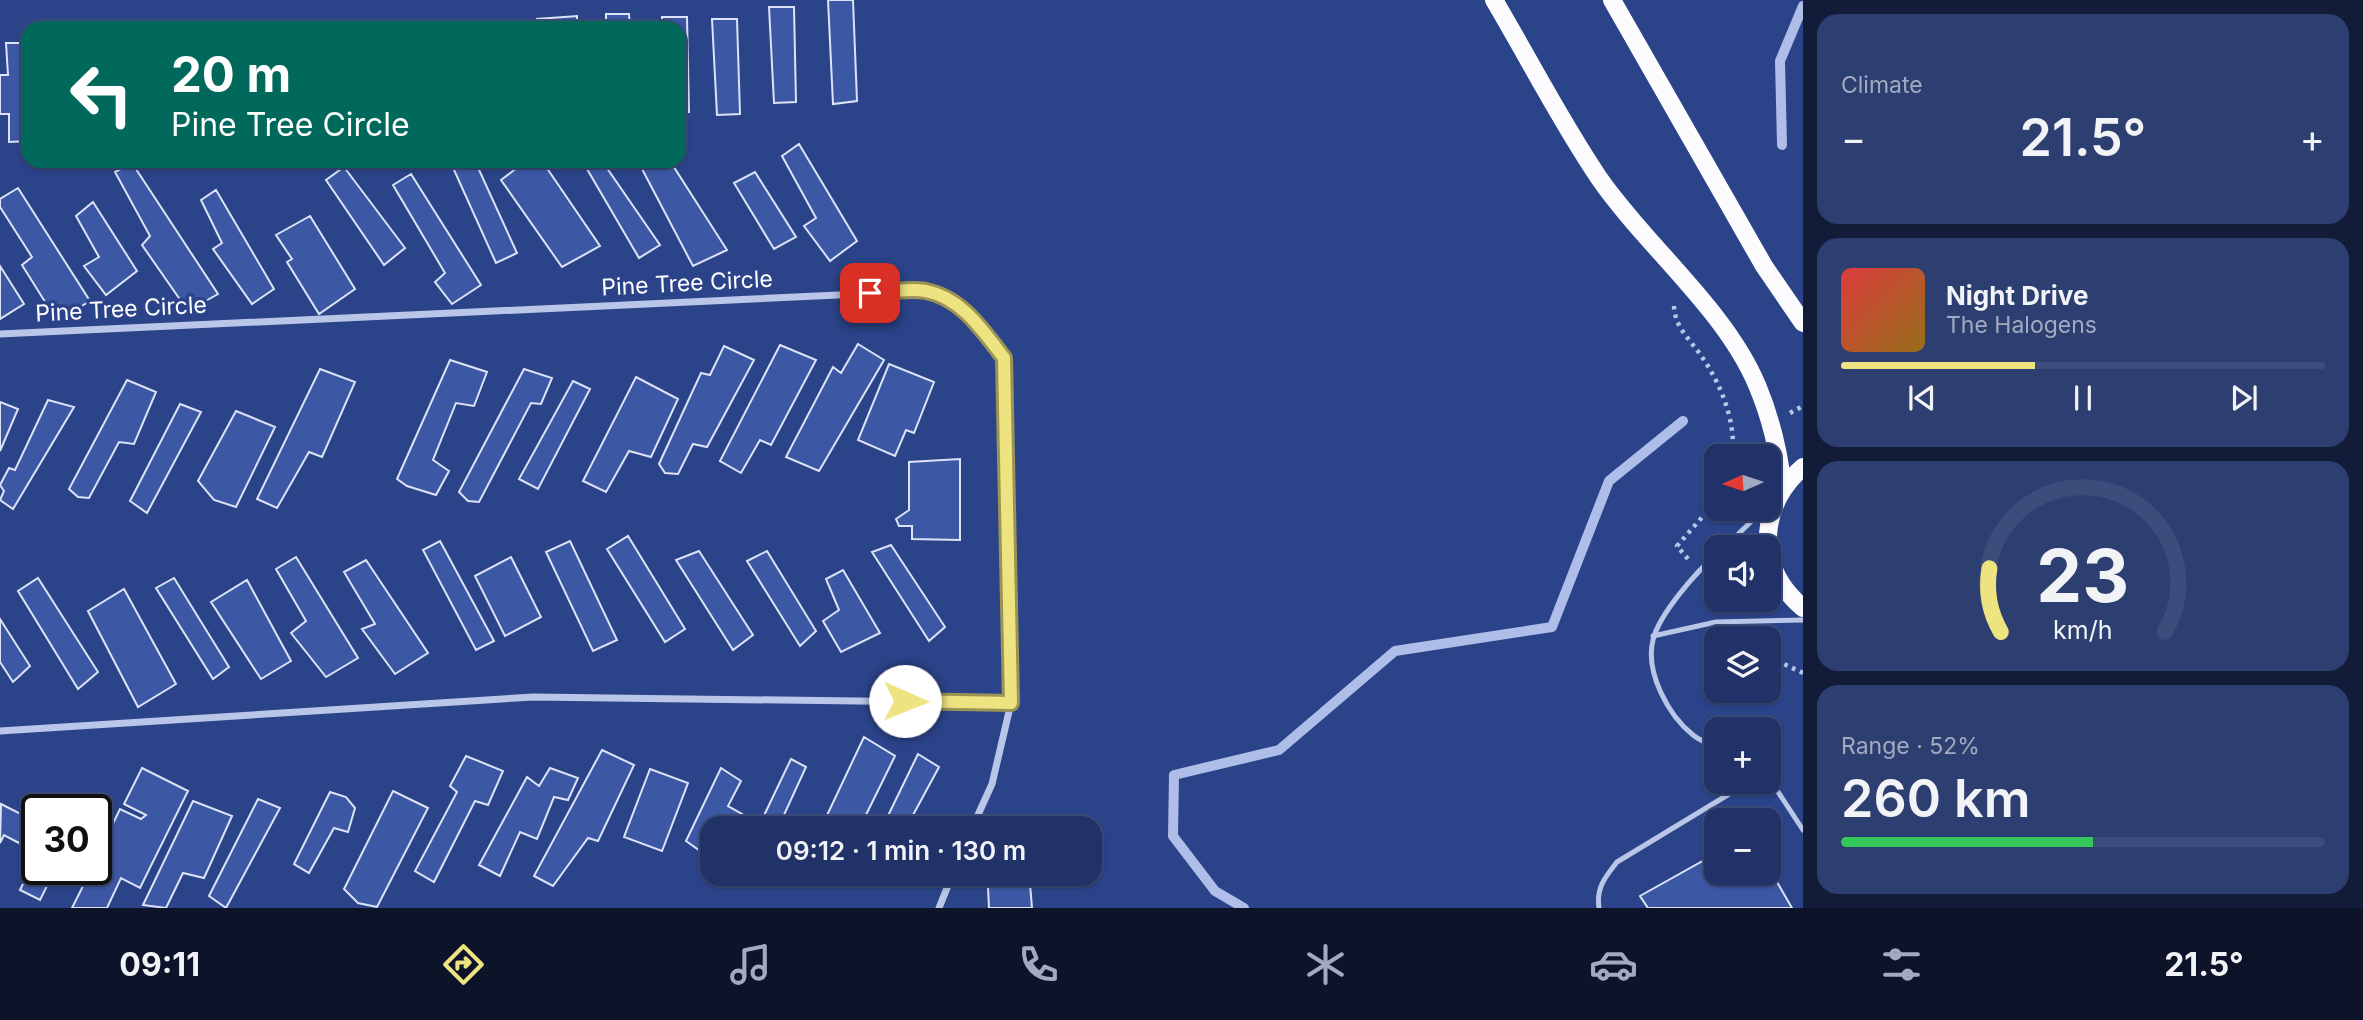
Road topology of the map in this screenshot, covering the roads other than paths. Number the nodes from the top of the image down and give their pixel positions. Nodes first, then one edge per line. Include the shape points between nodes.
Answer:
1 (1494, 0) edge
2 (1612, 0) edge
3 (1803, 323) edge
4 (0, 334) edge
5 (1776, 444) edge
6 (1803, 467) edge
7 (1782, 490) edge
8 (1751, 522) edge
9 (1737, 535) edge
10 (1704, 565) edge
11 (1781, 584) edge
12 (1803, 608) edge
13 (1803, 620) edge
14 (1653, 636) junction
15 (1011, 703) junction
16 (0, 731) edge
17 (1704, 741) edge
18 (1729, 794) edge
19 (1779, 794) edge
20 (977, 816) edge
21 (1803, 830) edge
22 (948, 886) edge
23 (939, 908) edge
24 (1599, 908) edge

1 - 5 main road via 1600,179 1700,299 1744,361 1757,383
2 - 3 main road via 1764,266
4 - 15 street, Pine Tree Circle via 925,291 945,298 971,315 1004,358
6 - 7 main road
8 - 9 lane
10 - 14 lane
11 - 12 main road
13 - 14 lane via 1716,622
14 - 17 lane via 1650,656 1665,704 1693,736
15 - 16 street via 533,697
15 - 20 street, Pine Tree Circle via 992,784
18 - 24 lane via 1618,862 1597,894
19 - 21 lane
22 - 23 street

